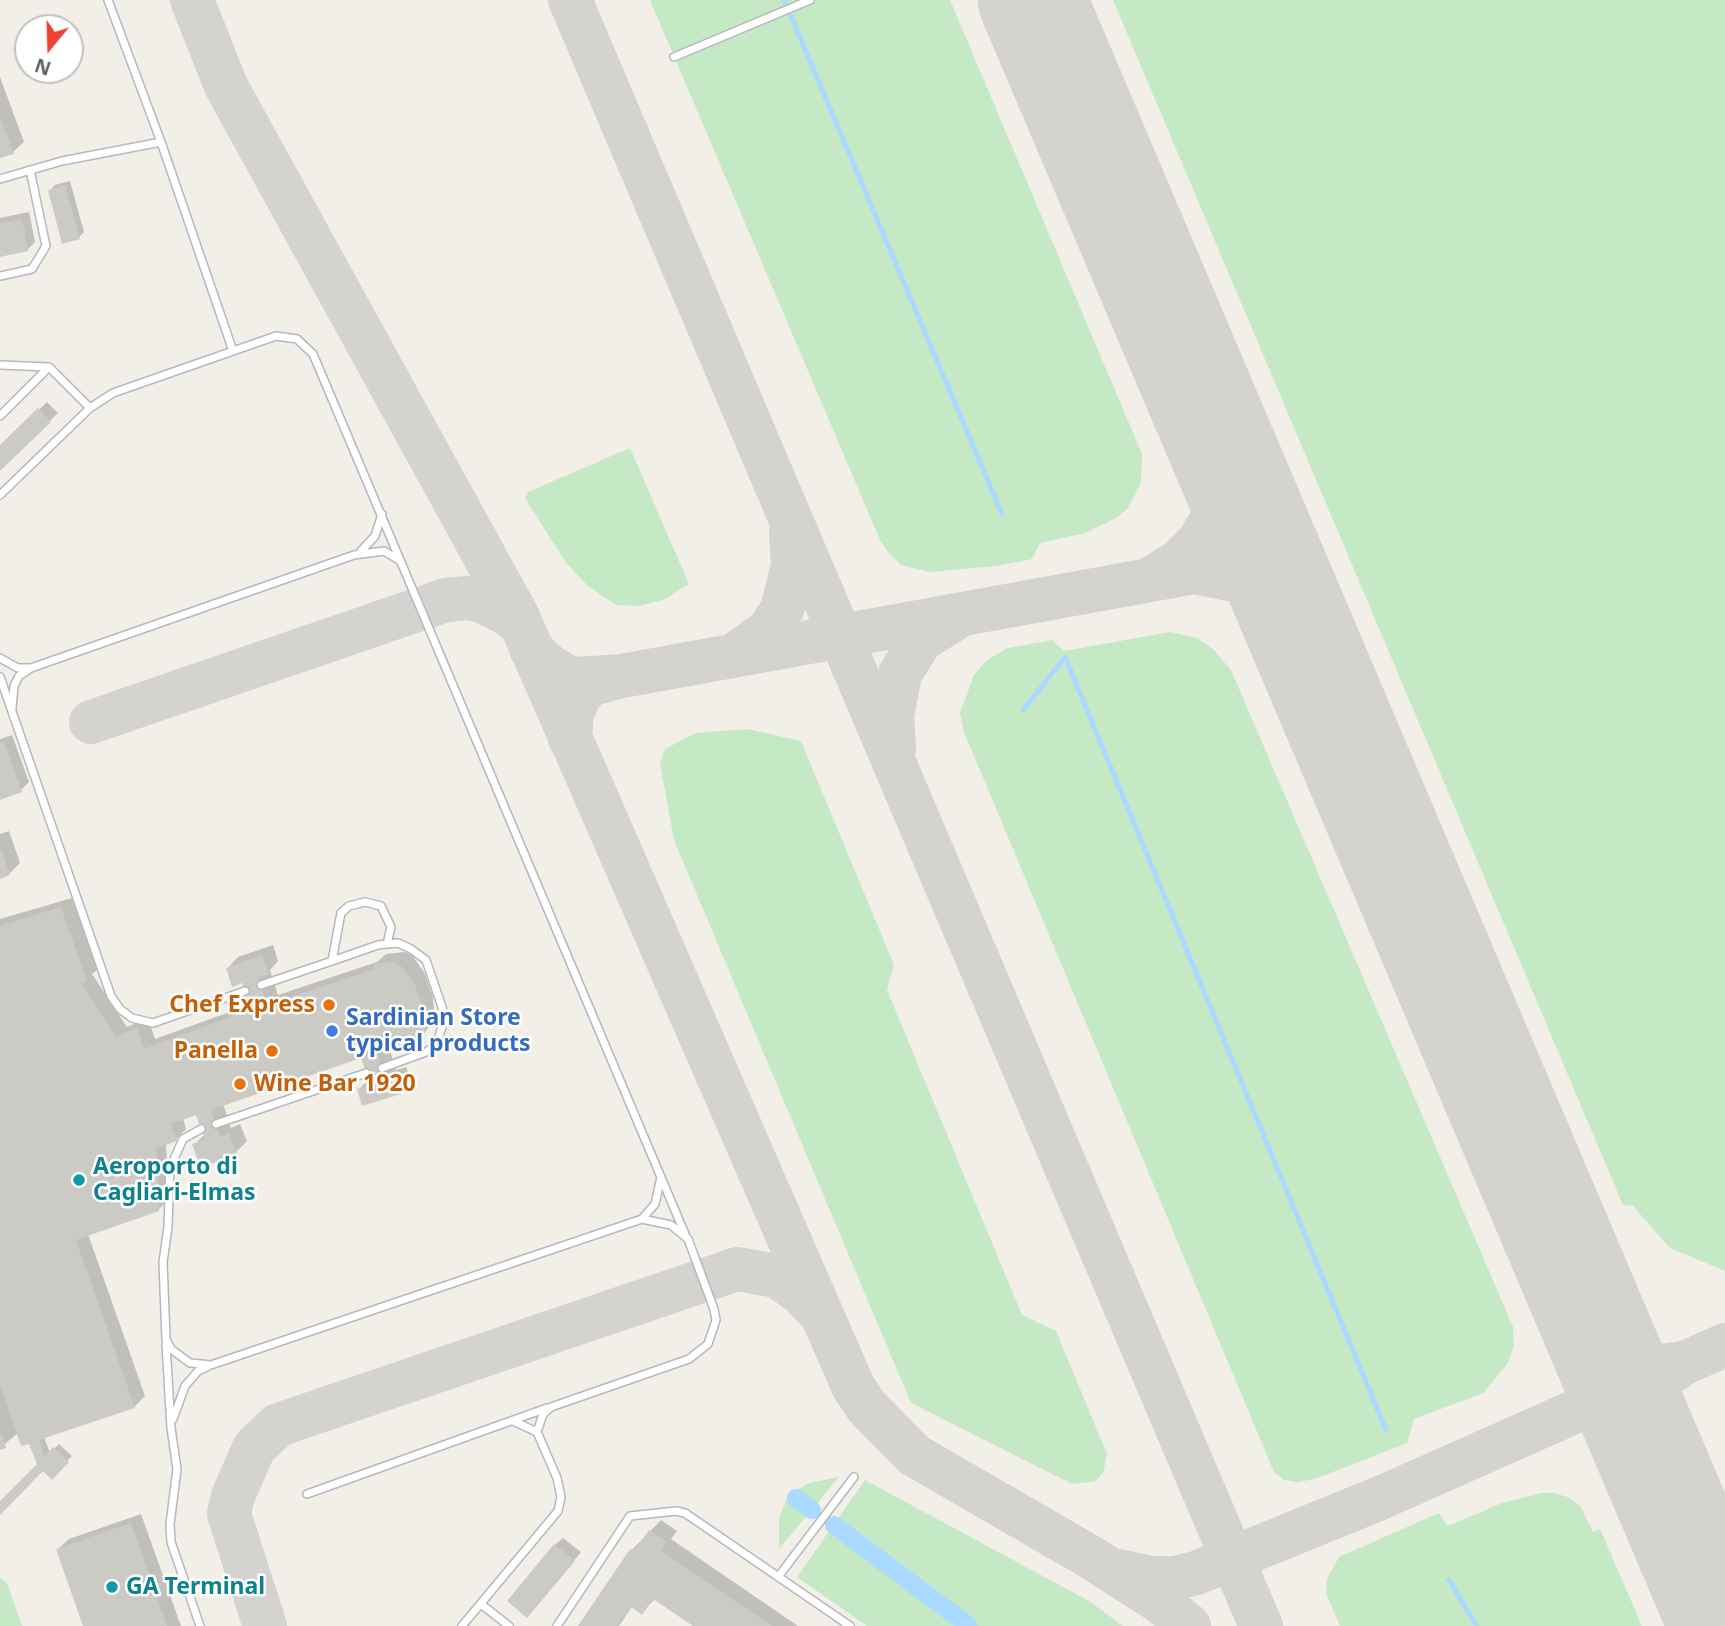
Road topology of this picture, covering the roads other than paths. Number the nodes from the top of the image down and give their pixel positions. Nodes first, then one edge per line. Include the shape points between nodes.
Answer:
1 (108, 0) edge
2 (810, 0) edge
3 (674, 57) dead end
4 (160, 142) junction
5 (30, 170) junction
6 (0, 179) edge
7 (0, 276) edge
8 (233, 351) junction
9 (0, 365) edge
10 (49, 367) junction
11 (90, 408) junction
12 (0, 416) edge
13 (0, 495) edge
14 (382, 514) junction
15 (354, 555) junction
16 (403, 563) junction
17 (0, 658) edge
18 (32, 668) junction
19 (0, 677) edge
20 (11, 710) junction
21 (387, 944) junction
22 (332, 961) junction
23 (261, 985) dead end
24 (245, 990) dead end
25 (382, 1068) dead end
26 (366, 1073) dead end
27 (216, 1124) dead end
28 (201, 1129) dead end
29 (661, 1176) junction
30 (642, 1219) junction
31 (688, 1240) junction
32 (166, 1339) junction
33 (211, 1365) junction
34 (551, 1406) junction
35 (512, 1420) junction
36 (171, 1428) junction
37 (537, 1432) junction
38 (854, 1477) dead end
39 (307, 1494) dead end
40 (778, 1577) junction
41 (481, 1604) junction
42 (200, 1626) edge
43 (462, 1626) edge
44 (509, 1626) edge
45 (557, 1626) edge
46 (850, 1626) edge

1 - 4 lane
2 - 3 lane
4 - 5 lane
4 - 8 lane
5 - 6 lane
5 - 7 lane via 46,246 32,269
8 - 11 lane via 113,393
8 - 14 lane via 276,336 306,345
9 - 10 lane
10 - 11 lane
10 - 12 lane
11 - 13 lane
14 - 15 lane via 369,546
14 - 16 lane
15 - 16 lane via 384,551
15 - 18 lane
16 - 29 lane
17 - 18 lane via 18,668
18 - 20 lane via 19,676
19 - 20 lane
20 - 24 lane via 111,996 120,1009 132,1018 153,1023
21 - 22 lane
21 - 22 lane via 391,927 381,905 349,906 341,913
21 - 25 lane via 398,943 426,960 443,1010 443,1024 436,1045
22 - 23 lane
26 - 27 lane
28 - 32 lane via 183,1139 170,1168 163,1262
29 - 30 lane via 655,1204
29 - 31 lane
30 - 31 lane via 671,1225
30 - 33 lane
31 - 34 lane via 714,1309 716,1320 708,1344 689,1359
32 - 33 lane via 171,1349 190,1363
32 - 36 lane
33 - 36 lane via 186,1385
34 - 35 lane
34 - 37 lane
35 - 37 lane
35 - 39 lane
36 - 42 lane via 177,1469 171,1542
37 - 41 lane via 557,1478 558,1511
38 - 40 lane
40 - 45 lane via 685,1513 635,1514
40 - 46 lane
41 - 43 lane
41 - 44 lane

